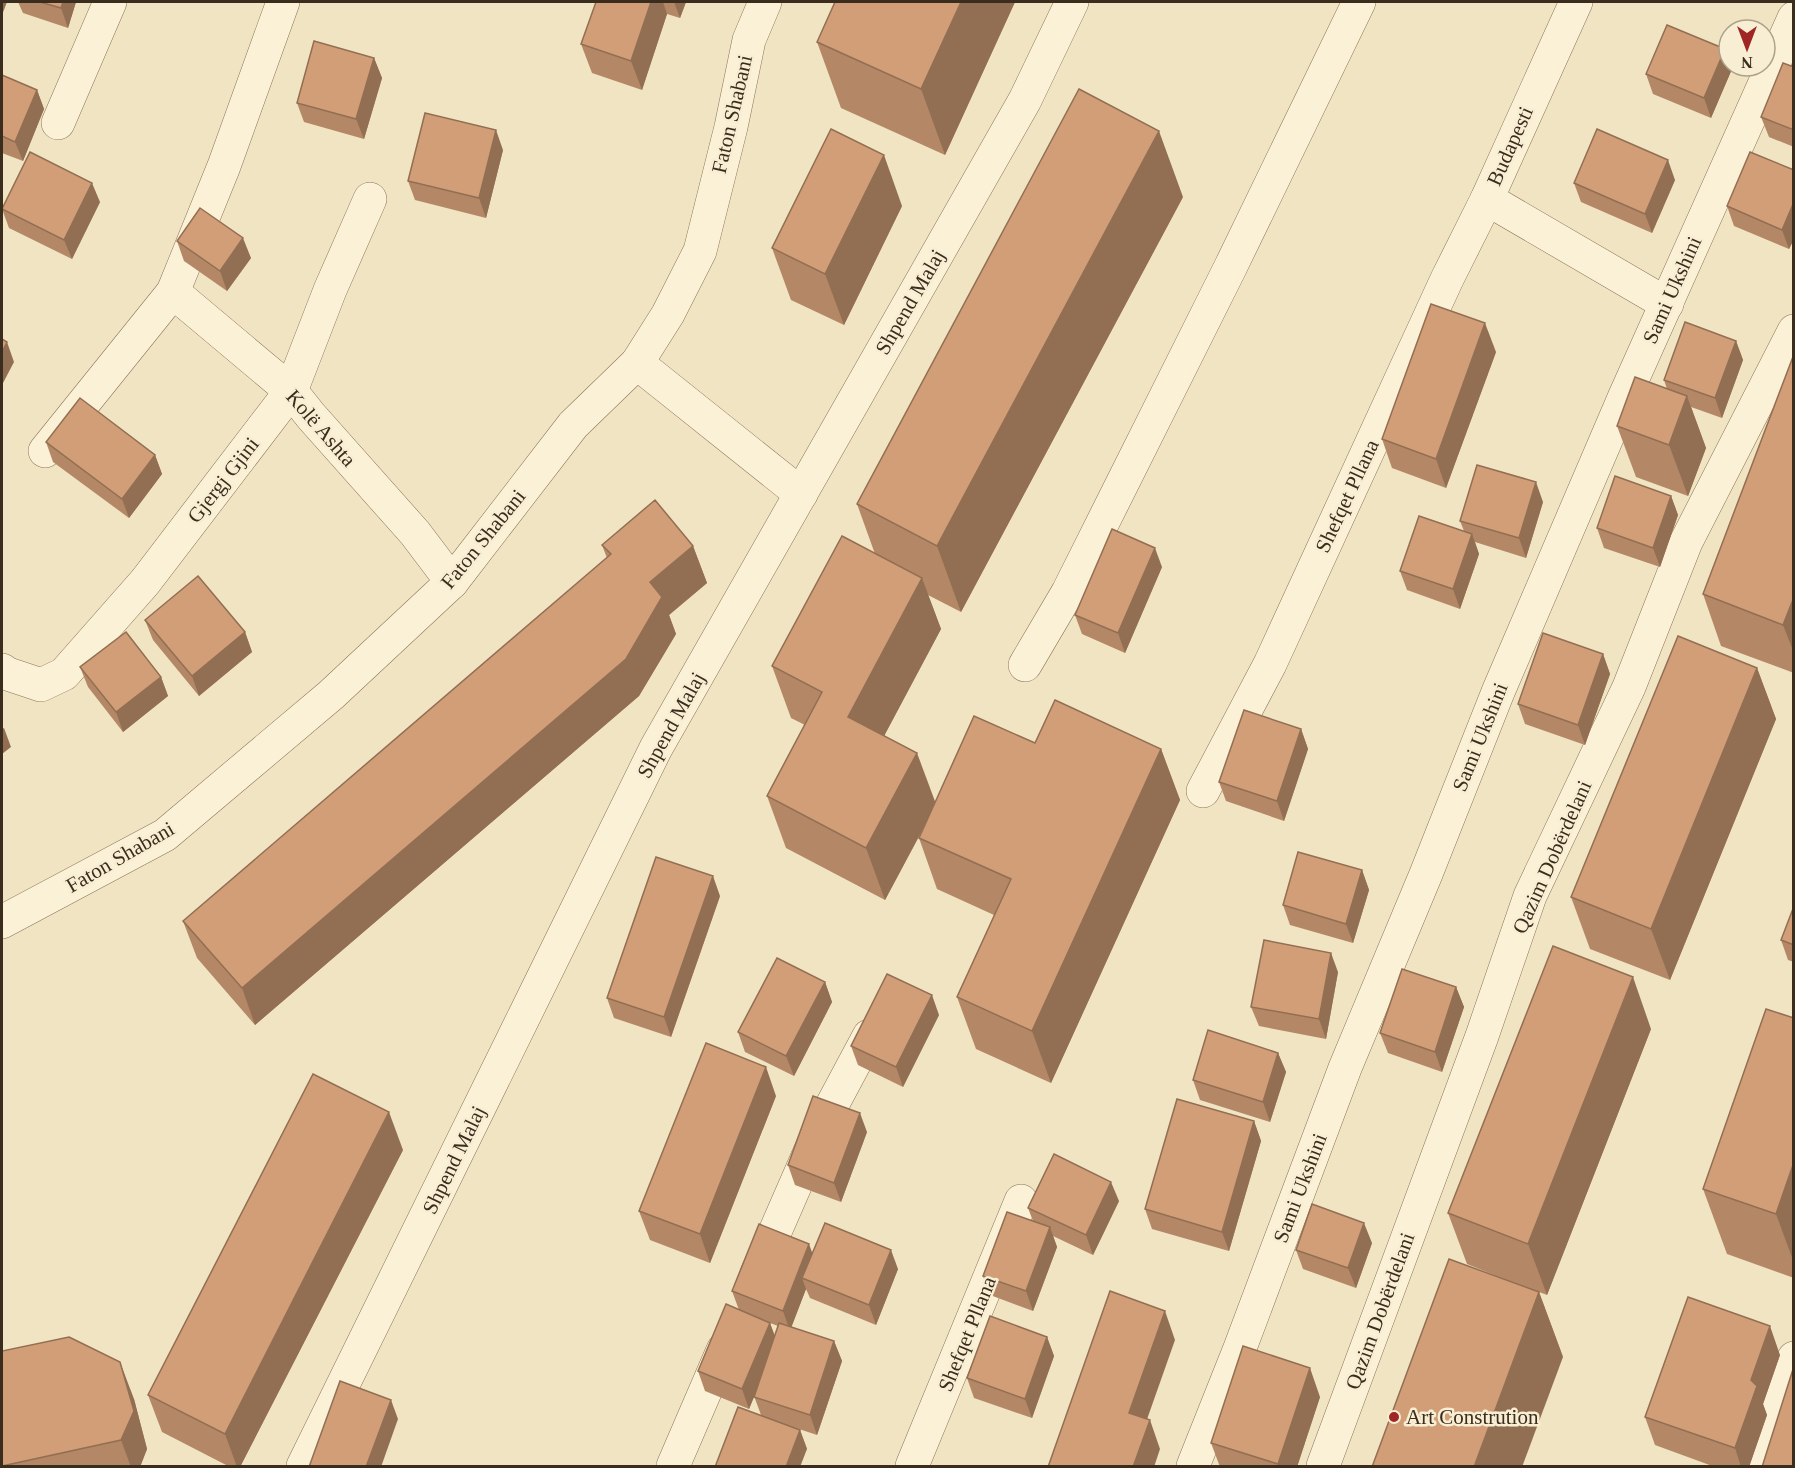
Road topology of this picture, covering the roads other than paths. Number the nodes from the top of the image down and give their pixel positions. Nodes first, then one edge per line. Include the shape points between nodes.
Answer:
1 (110, 2) edge
2 (283, 2) edge
3 (765, 2) edge
4 (1072, 2) edge
5 (1359, 2) edge
6 (1569, 4) edge
7 (1794, 18) edge
8 (58, 123) dead end
9 (370, 199) dead end
10 (1486, 199) junction
11 (173, 292) junction
12 (1667, 304) junction
13 (1794, 331) edge
14 (637, 363) junction
15 (291, 391) junction
16 (45, 451) edge
17 (801, 494) junction
18 (452, 582) junction
19 (1025, 665) dead end
20 (2, 669) edge
21 (1203, 791) dead end
22 (2, 922) edge
23 (869, 1036) edge
24 (1022, 1201) dead end
25 (747, 1295) edge
26 (734, 1327) edge
27 (1794, 1358) edge
28 (303, 1467) edge
29 (674, 1467) edge
30 (912, 1467) edge
31 (1193, 1467) edge
32 (1323, 1467) edge
33 (1755, 1467) edge

1 - 8 street
2 - 11 street via 225,166
3 - 14 street, Faton Shabani via 749,40 700,251 668,315
4 - 17 street, Shpend Malaj via 1025,100
5 - 19 street via 1068,592
6 - 10 street, Budapesti
7 - 12 street, Sami Ukshini
9 - 15 street, Gjergj Gjini
10 - 12 street, Budapesti
10 - 21 street, Shefqet Pllana via 1270,664
11 - 15 street, Kolë Ashta
11 - 16 street
12 - 31 street, Sami Ukshini via 1576,507 1345,1068
13 - 32 street, Qazim Dobërdelani via 1686,542 1629,687 1530,896
14 - 17 street
14 - 18 street, Faton Shabani via 573,425
15 - 18 street, Kolë Ashta via 415,533
15 - 20 street, Gjergj Gjini via 145,582 64,674 41,685
17 - 28 street, Shpend Malaj via 656,748
18 - 22 street, Faton Shabani via 331,695 165,835
23 - 25 street via 822,1124
24 - 30 street, Shefqet Pllana
26 - 29 street
27 - 33 street

